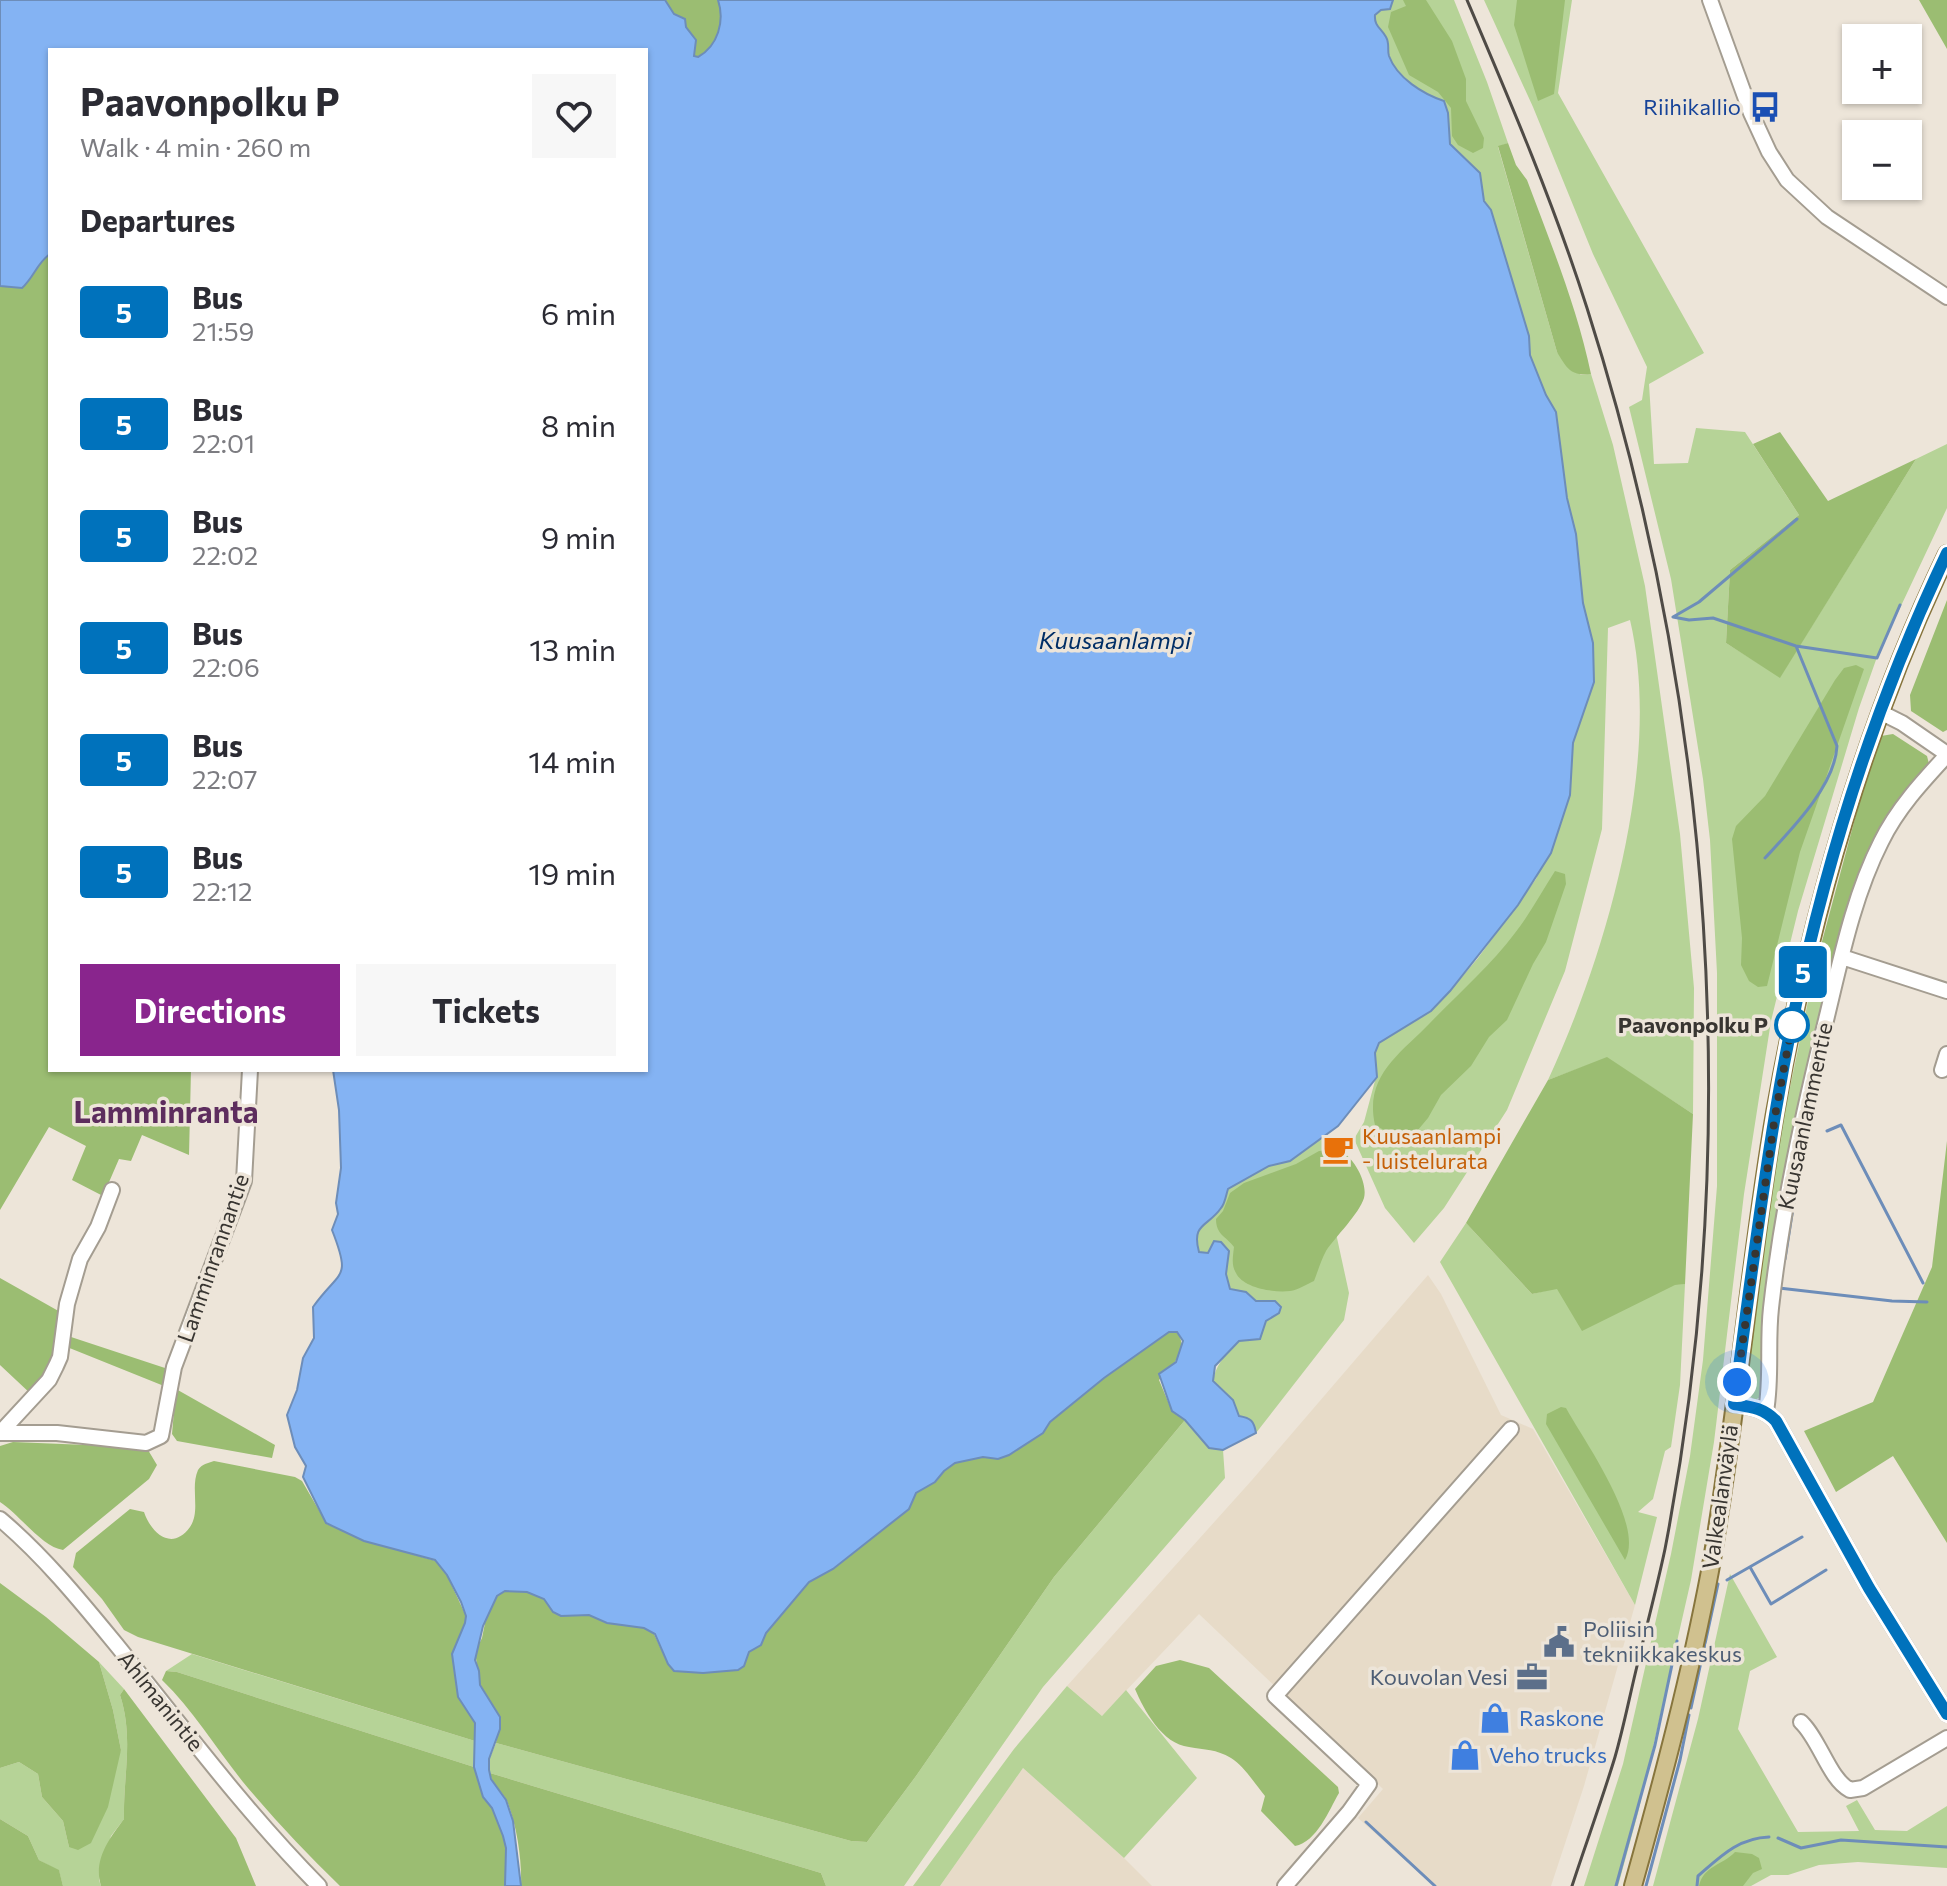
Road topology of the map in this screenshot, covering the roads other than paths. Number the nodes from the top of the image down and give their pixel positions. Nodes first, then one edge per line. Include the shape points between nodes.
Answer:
1 (1710, 0) edge
2 (1947, 297) edge
3 (1947, 554) edge
4 (1880, 712) junction
5 (1947, 755) edge
6 (1842, 957) junction
7 (1947, 991) edge
8 (1947, 1054) edge
9 (1942, 1070) dead end
10 (250, 1072) edge
11 (112, 1190) dead end
12 (1734, 1404) junction
13 (1766, 1411) junction
14 (1511, 1429) dead end
15 (0, 1433) edge
16 (0, 1519) edge
17 (1942, 1693) edge
18 (1947, 1714) edge
19 (1801, 1722) dead end
20 (1947, 1738) edge
21 (319, 1886) edge
22 (1285, 1886) edge
23 (1633, 1886) edge

1 - 2 street via 1751,113 1779,170 1827,217
3 - 4 main road, Valkealanväylä
4 - 5 street
4 - 12 main road, Valkealanväylä via 1833,856 1792,1024
5 - 6 street, Kuusaanlammentie via 1900,809 1880,843
6 - 7 street
6 - 13 street, Kuusaanlammentie via 1793,1155 1771,1310
8 - 9 street
10 - 15 street, Lamminrannantie via 244,1181 174,1367 164,1431 146,1443
11 - 15 street via 80,1259 56,1366
12 - 13 street
12 - 23 main road, Valkealanväylä via 1702,1608
13 - 17 street via 1869,1588
14 - 22 street via 1275,1696 1369,1784
16 - 21 street, Ahlmanintie via 77,1597 254,1816
17 - 18 street
19 - 20 street via 1840,1784 1850,1790 1863,1788

